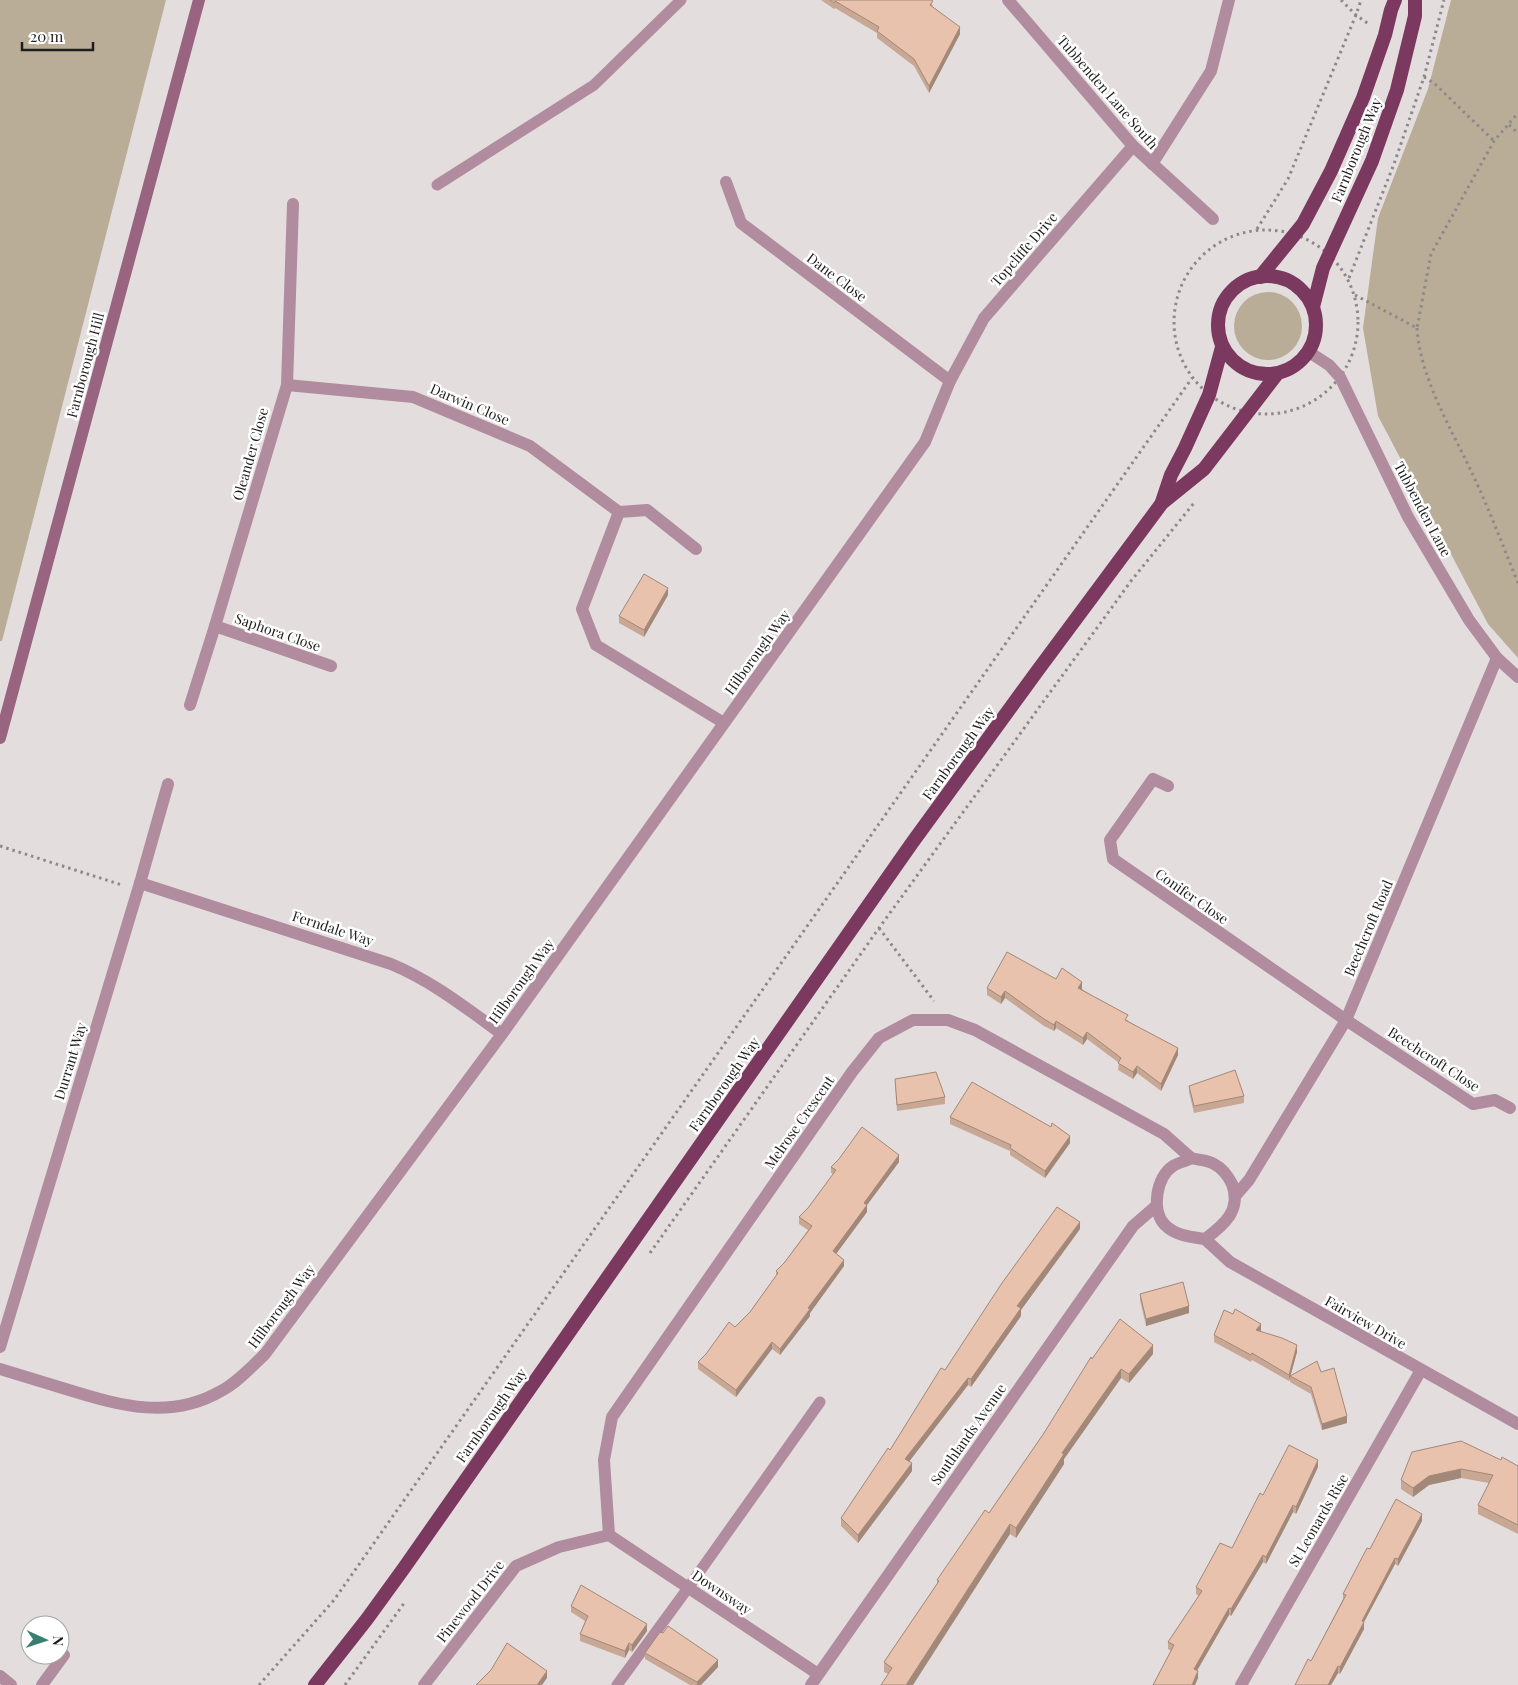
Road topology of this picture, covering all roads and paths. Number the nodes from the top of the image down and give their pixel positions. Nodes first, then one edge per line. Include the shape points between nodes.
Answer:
1 (199, 0) edge
2 (681, 0) edge
3 (1008, 0) edge
4 (1229, 0) edge
5 (1360, 0) edge
6 (1395, 0) edge
7 (1415, 0) edge
8 (1444, 0) edge
9 (1424, 77) junction
10 (1518, 113) edge
11 (1509, 125) junction
12 (1518, 133) edge
13 (1494, 141) junction
14 (1133, 146) junction
15 (1152, 164) junction
16 (726, 182) dead end
17 (438, 185) dead end
18 (293, 204) dead end
19 (1213, 219) dead end
20 (1256, 230) junction
21 (1296, 234) junction
22 (1329, 254) junction
23 (1260, 277) junction
24 (1355, 295) dead end
25 (1312, 307) junction
26 (1417, 328) junction
27 (1222, 347) junction
28 (1309, 352) junction
29 (1278, 374) junction
30 (1192, 378) junction
31 (950, 381) junction
32 (287, 384) junction
33 (1209, 395) junction
34 (1248, 411) junction
35 (1265, 415) dead end
36 (1198, 498) dead end
37 (1162, 503) junction
38 (619, 512) junction
39 (696, 549) dead end
40 (1518, 583) edge
41 (216, 626) junction
42 (1497, 658) junction
43 (331, 666) dead end
44 (1518, 677) edge
45 (190, 705) dead end
46 (724, 723) junction
47 (0, 738) edge
48 (168, 784) dead end
49 (1168, 786) dead end
50 (0, 846) edge
51 (140, 883) junction
52 (879, 928) junction
53 (948, 1020) junction
54 (1346, 1020) junction
55 (502, 1034) junction
56 (1510, 1108) dead end
57 (1191, 1158) junction
58 (1236, 1194) junction
59 (1156, 1206) junction
60 (1205, 1239) junction
61 (645, 1261) dead end
62 (0, 1347) edge
63 (0, 1369) edge
64 (1420, 1370) junction
65 (820, 1402) dead end
66 (1518, 1424) edge
67 (609, 1535) junction
68 (688, 1588) junction
69 (405, 1602) dead end
70 (57, 1665) edge
71 (0, 1676) edge
72 (814, 1680) edge
73 (11, 1685) edge
74 (42, 1685) edge
75 (259, 1685) edge
76 (315, 1685) edge
77 (345, 1685) edge
78 (424, 1685) edge
79 (617, 1685) edge
80 (1241, 1685) edge

1 - 47 main road, Farnborough Hill
2 - 17 lane via 594,85
3 - 14 street, Tubbenden Lane South
4 - 15 street via 1212,71
5 - 20 path via 1288,179
6 - 21 highway, Farnborough Way via 1375,65 1348,134
7 - 22 highway, Farnborough Way via 1409,46 1385,127
8 - 9 path
9 - 13 path
9 - 22 path via 1349,279
10 - 11 path
11 - 12 path
11 - 13 path
13 - 26 path via 1431,254
14 - 15 street, Tubbenden Lane South
14 - 31 street, Topcliffe Drive via 984,318
15 - 19 street, Tubbenden Lane South
16 - 31 street, Dane Close via 741,223
18 - 32 street, Oleander Close
20 - 21 path
20 - 30 path via 1236,234 1217,243 1194,263 1179,290 1174,328 1178,351
21 - 22 path
21 - 23 highway, Farnborough Way
22 - 25 highway, Farnborough Way
23 - 25 highway via 1291,282 1304,293
23 - 27 highway via 1245,281 1232,290 1224,302 1218,317
24 - 26 path
25 - 28 highway via 1316,324
26 - 40 path via 1418,347 1428,380 1479,488
27 - 29 highway via 1244,369
27 - 33 highway, Farnborough Way
28 - 29 highway via 1293,367
28 - 42 street, Tubbenden Lane via 1340,377 1408,517 1468,620
29 - 34 highway, Farnborough Way
30 - 33 path
30 - 75 path via 334,1600
31 - 46 street, Hilborough Way via 925,442
32 - 38 street, Darwin Close via 413,397 530,446
32 - 41 street, Oleander Close
33 - 34 path
33 - 37 highway, Farnborough Way via 1170,475
34 - 35 path
34 - 37 highway, Farnborough Way via 1204,469
36 - 52 path via 1131,582
37 - 76 highway, Farnborough Way via 912,844 404,1568
38 - 39 street via 647,510
38 - 46 street via 582,609 596,645
41 - 43 street, Saphora Close
41 - 45 street, Oleander Close
42 - 44 street, Tubbenden Lane
42 - 54 street, Beechcroft Road
46 - 55 street, Hilborough Way
48 - 51 street, Durrant Way
49 - 54 street, Conifer Close via 1153,779 1110,840 1113,859
50 - 51 path via 120,885
51 - 55 street, Ferndale Way via 374,957 440,989
51 - 62 street, Durrant Way
52 - 53 path
52 - 61 path
53 - 57 street, Melrose Crescent via 975,1030 1164,1134
53 - 67 street, Melrose Crescent via 914,1020 879,1038 612,1417 604,1460
54 - 56 street, Beechcroft Close via 1473,1104 1495,1100
54 - 58 street, Beechcroft Road via 1249,1180
55 - 63 street, Hilborough Way via 277,1338 250,1369 221,1391 189,1404 140,1408
57 - 58 street via 1214,1163 1228,1176
57 - 59 street via 1172,1166 1159,1185
58 - 60 street via 1232,1212 1222,1227
59 - 60 street via 1164,1225 1183,1236
59 - 72 street, Southlands Avenue via 1133,1226
60 - 64 street, Fairview Drive via 1230,1262
64 - 66 street, Fairview Drive
64 - 80 street, St Leonards Rise
65 - 68 lane
67 - 68 street, Downsway
67 - 78 street, Pinewood Drive via 559,1547 516,1566
68 - 72 street, Downsway
68 - 79 lane
69 - 77 path
70 - 74 street
71 - 73 street

